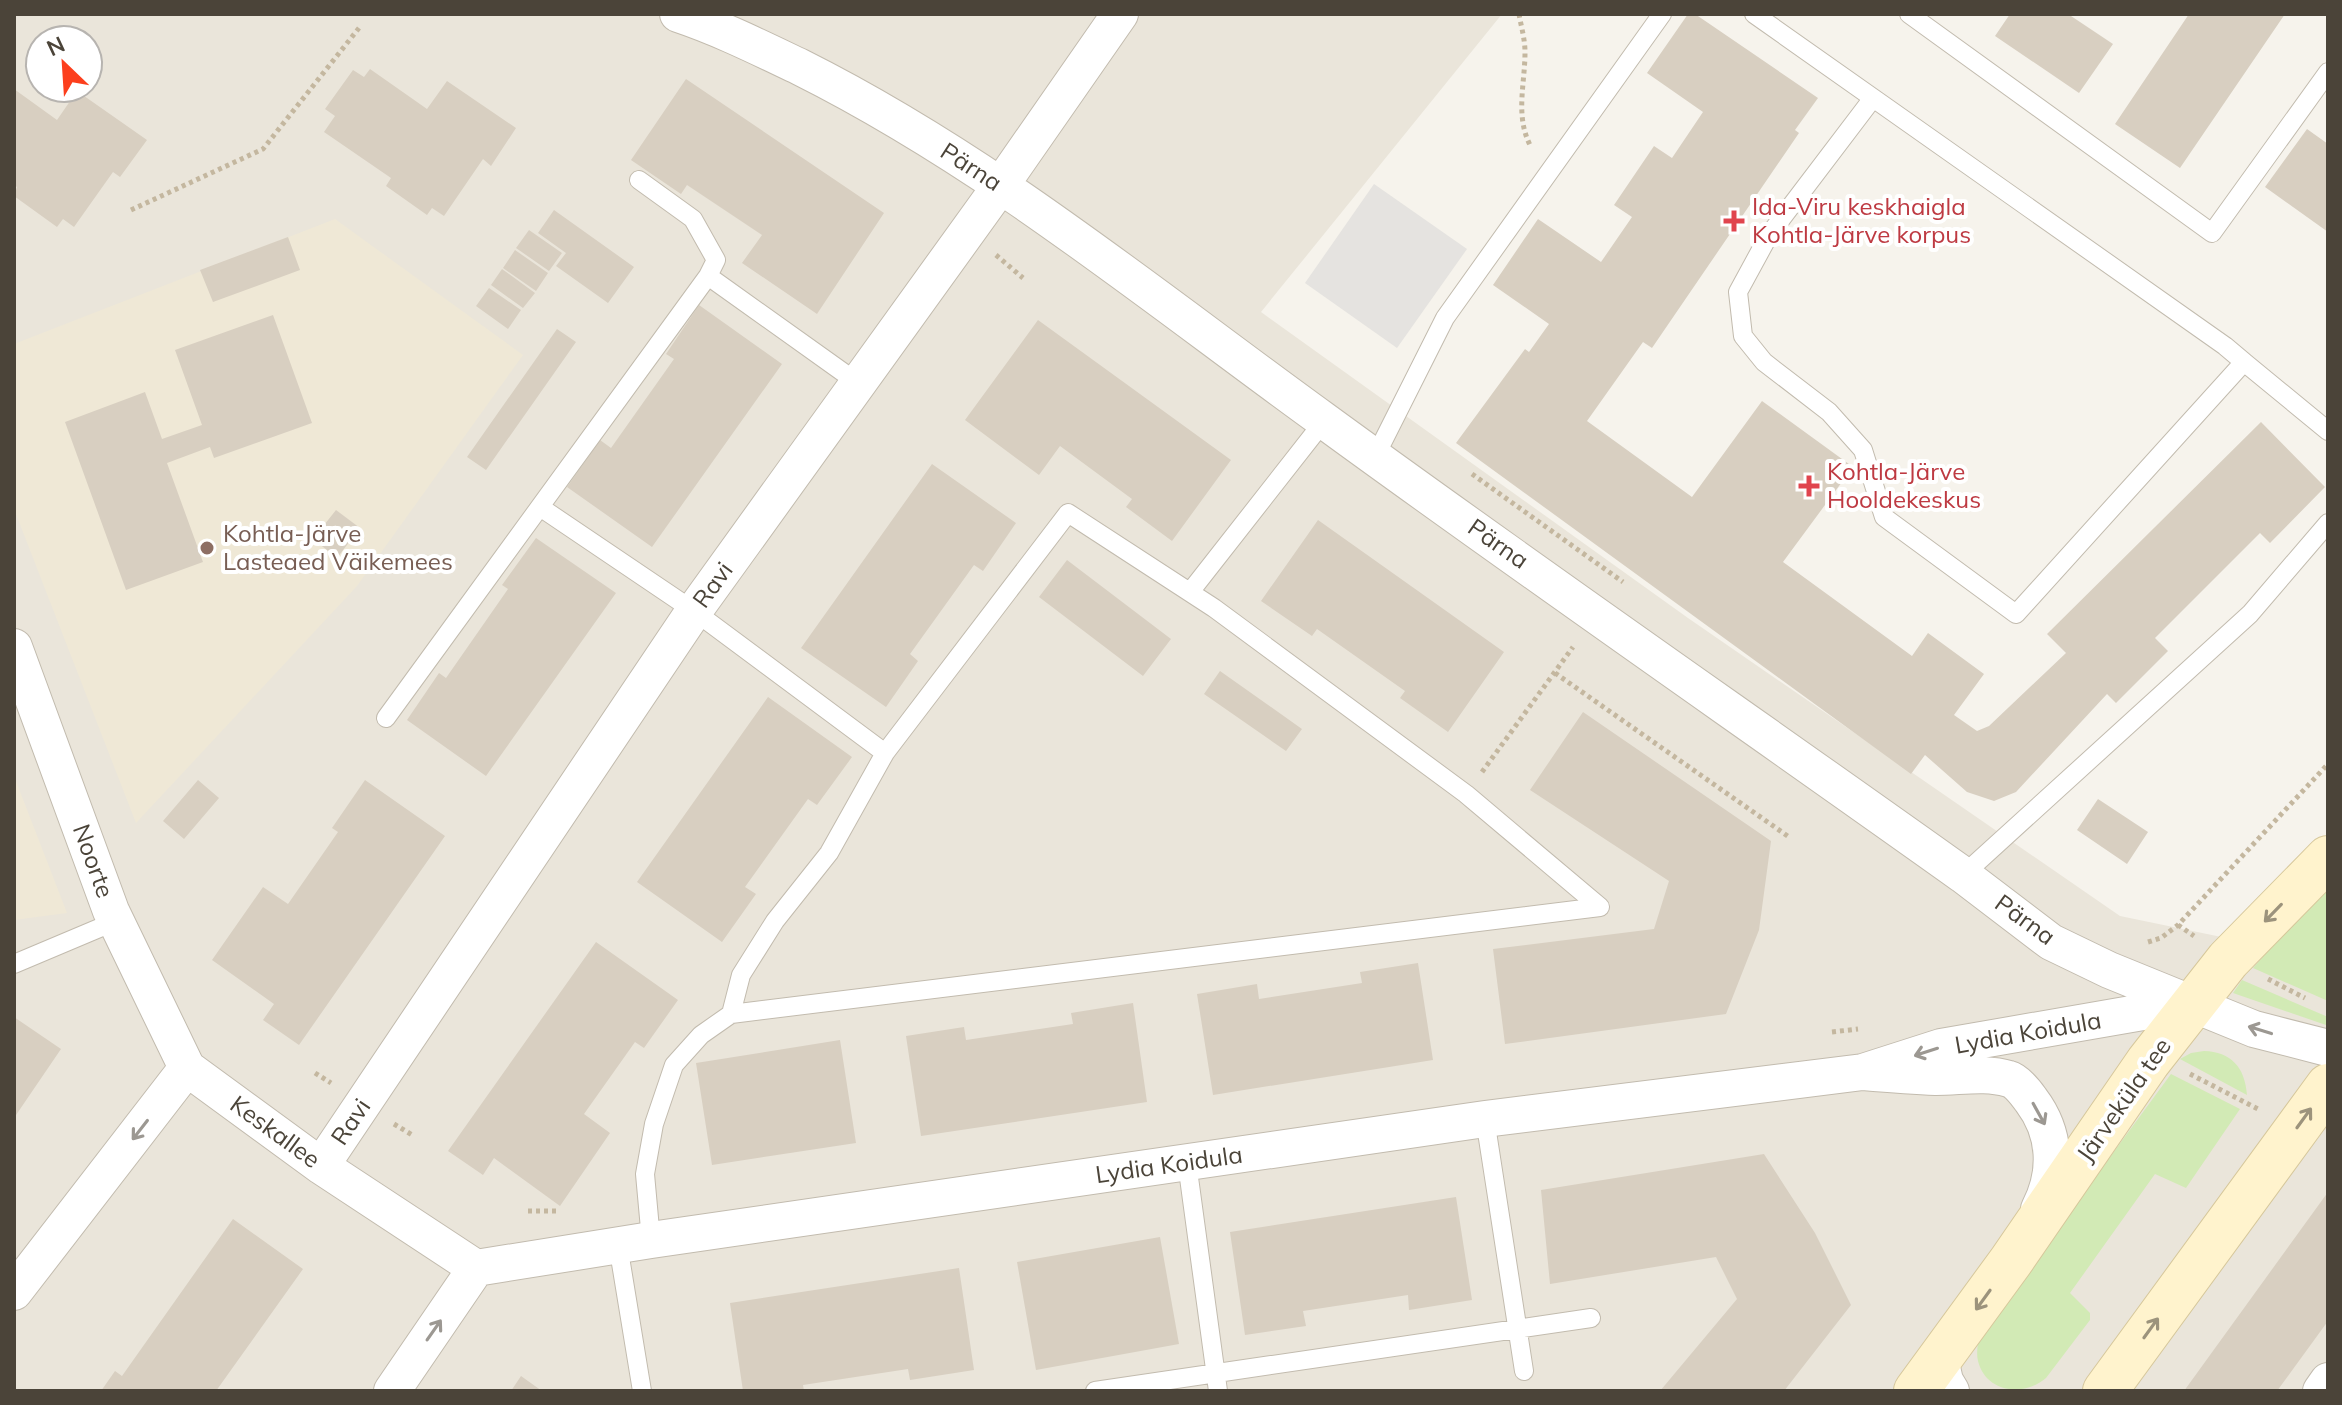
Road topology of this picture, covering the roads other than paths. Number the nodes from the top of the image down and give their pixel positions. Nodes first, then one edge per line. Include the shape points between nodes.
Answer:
1 (678, 14) edge
2 (1120, 14) edge
3 (1662, 14) edge
4 (1754, 14) edge
5 (1909, 14) edge
6 (2328, 72) edge
7 (1873, 98) junction
8 (639, 180) dead end
9 (1001, 185) junction
10 (708, 276) junction
11 (2244, 362) junction
12 (858, 383) junction
13 (1324, 421) junction
14 (2328, 431) edge
15 (1375, 457) junction
16 (540, 507) junction
17 (2328, 523) edge
18 (1190, 592) junction
19 (694, 611) junction
20 (14, 647) edge
21 (386, 718) dead end
22 (885, 753) junction
23 (2328, 858) edge
24 (1963, 875) junction
25 (116, 921) junction
26 (14, 964) edge
27 (2195, 1003) junction
28 (731, 1014) junction
29 (2328, 1048) edge
30 (187, 1068) junction
31 (1863, 1072) junction
32 (2328, 1086) edge
33 (1485, 1119) junction
34 (1187, 1163) junction
35 (321, 1166) junction
36 (634, 1242) junction
37 (2011, 1261) junction
38 (476, 1268) junction
39 (14, 1292) edge
40 (1591, 1318) dead end
41 (1518, 1329) junction
42 (1524, 1371) dead end
43 (1936, 1380) edge
44 (2328, 1381) edge
45 (1217, 1382) edge
46 (392, 1391) edge
47 (642, 1391) edge
48 (1095, 1391) edge
49 (2105, 1391) edge
50 (2321, 1391) edge

1 - 9 street, Pärna via 840,87
2 - 9 street, Ravi
3 - 15 lane via 1445,318
4 - 7 lane
5 - 6 lane via 2212,233
7 - 11 lane
7 - 11 lane via 1769,235 1738,292 1743,336 1764,362 1829,412 1863,450 1884,517 2016,614
8 - 10 lane via 693,219 716,260
9 - 12 street, Ravi
9 - 13 street, Pärna
10 - 12 lane
10 - 16 lane
11 - 14 lane
12 - 19 street, Ravi
13 - 15 street, Pärna
13 - 18 lane
15 - 24 street, Pärna
16 - 19 lane
16 - 21 lane
17 - 24 lane via 2250,614
18 - 22 lane via 1068,513
18 - 28 lane via 1466,794 1600,907
19 - 22 lane
19 - 35 street, Ravi
20 - 25 street, Noorte
22 - 28 lane via 829,853 775,921 741,975
23 -> 27 main road, Järveküla tee via 2228,960
24 - 27 street, Pärna via 2051,942 2151,989
25 - 26 lane
25 - 30 street, Noorte
29 -> 27 street, Pärna via 2254,1029
27 -> 31 street, Lydia Koidula via 1941,1047
27 - 37 main road, Järveküla tee via 2148,1062
28 - 36 lane via 701,1035 674,1065 654,1124
30 - 35 street, Keskallee
30 -> 39 street
31 - 33 street, Lydia Koidula
31 -> 37 street, Lydia Koidula via 1988,1074 2011,1079 2027,1095 2047,1129 2052,1168 2044,1198
49 -> 32 main road
33 - 34 street, Lydia Koidula
33 - 41 lane
34 - 36 street, Lydia Koidula
34 - 45 lane
35 - 38 street, Keskallee
36 - 38 street, Lydia Koidula
36 - 47 lane
37 -> 43 main road, Järveküla tee
46 -> 38 street
40 - 41 lane
41 - 42 lane
41 - 45 lane
44 - 50 street
45 - 48 lane

